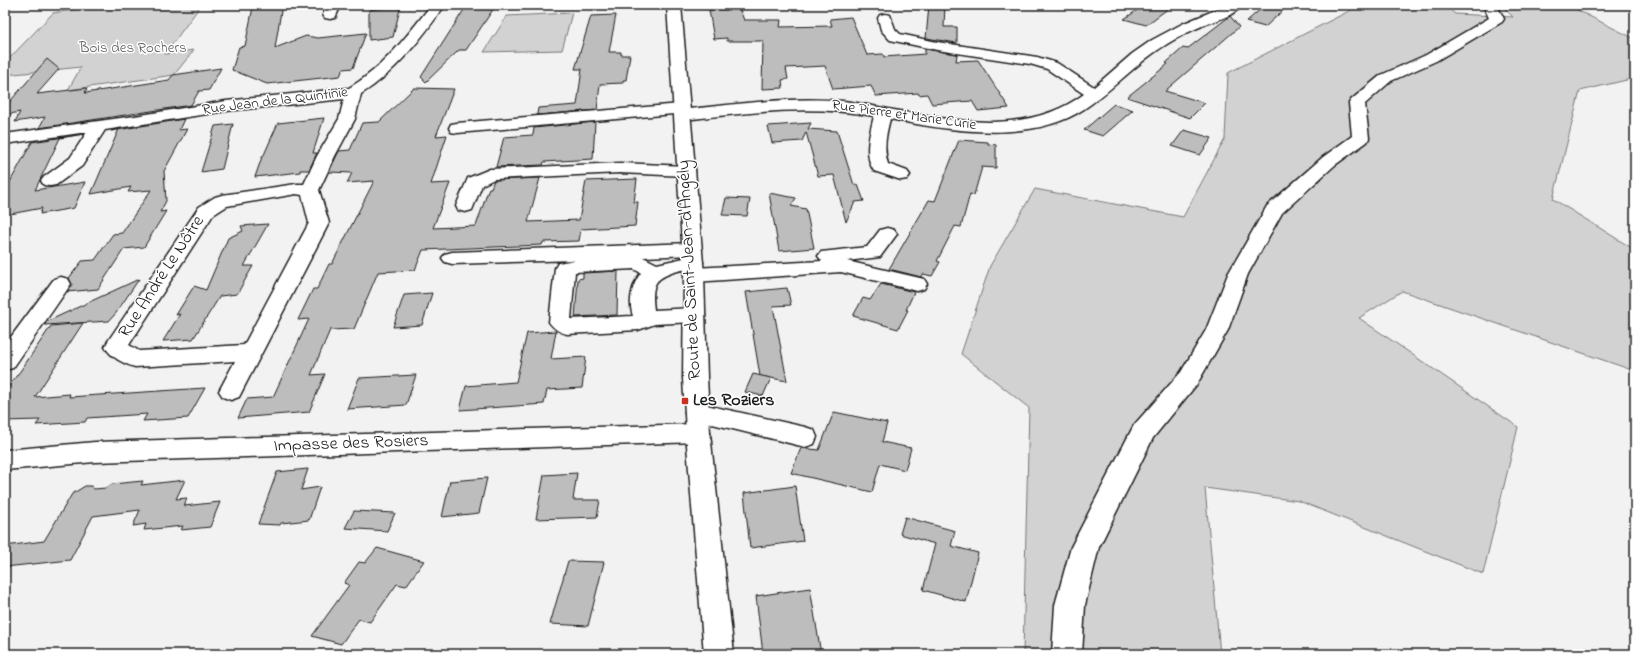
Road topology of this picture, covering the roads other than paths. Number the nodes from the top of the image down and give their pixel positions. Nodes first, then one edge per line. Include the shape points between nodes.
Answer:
1 (438, 5) edge
2 (674, 5) edge
3 (1235, 5) edge
4 (1490, 5) edge
5 (885, 18) dead end
6 (354, 92) junction
7 (1094, 94) junction
8 (682, 112) junction
9 (883, 113) junction
10 (100, 125) junction
11 (457, 128) dead end
12 (5, 139) edge
13 (686, 171) junction
14 (901, 175) dead end
15 (50, 181) dead end
16 (310, 190) junction
17 (465, 206) dead end
18 (887, 234) dead end
19 (452, 258) dead end
20 (693, 263) junction
21 (656, 272) junction
22 (61, 284) dead end
23 (917, 284) dead end
24 (694, 316) junction
25 (652, 318) junction
26 (251, 352) junction
27 (5, 362) edge
28 (231, 391) dead end
29 (697, 422) junction
30 (805, 437) dead end
31 (5, 460) edge
32 (719, 654) edge
33 (1067, 654) edge

1 - 6 street, Rue Jean de la Quintinie via 404,49 367,84
2 - 8 street, Route de Saint-Jean-d'Angély
3 - 7 street, Rue Pierre et Marie Curie via 1229,10 1186,27 1147,50
4 - 33 street via 1497,19 1430,58 1386,78 1357,103 1361,138 1329,161 1274,210 1238,274 1217,330 1189,378 1143,432 1085,547 1070,605
5 - 7 street via 888,30 895,36 936,46 1032,60 1052,66
6 - 10 street, Rue Jean de la Quintinie via 226,106
6 - 16 street via 348,119
7 - 9 street, Rue Pierre et Marie Curie via 1065,114 1036,123 1006,126 962,126
8 - 9 street, Rue Pierre et Marie Curie via 801,104 844,106
8 - 11 street, Rue Pierre et Marie Curie
8 - 13 street, Route de Saint-Jean-d'Angély
9 - 14 street via 876,157 880,167
10 - 12 street, Rue Jean de la Quintinie
10 - 15 street via 76,162
13 - 17 street via 620,168 490,174 474,182
13 - 20 street, Route de Saint-Jean-d'Angély
16 - 26 street via 320,223
16 - 26 street, Rue André Le Nôtre via 296,189 222,201 206,211 116,347 135,359
18 - 20 street via 873,253
19 - 20 street
20 - 21 street
20 - 23 street via 841,266
20 - 24 street, Route de Saint-Jean-d'Angély
21 - 25 street via 646,278 643,287 643,314
21 - 25 street via 638,262 565,268 560,322 567,327 638,323
22 - 27 street
24 - 25 street
24 - 29 street, Route de Saint-Jean-d'Angély
26 - 28 street
29 - 30 street, Impasse des Rosiers
29 - 31 street, Impasse des Rosiers via 95,452
29 - 32 street, Route de Saint-Jean-d'Angély

